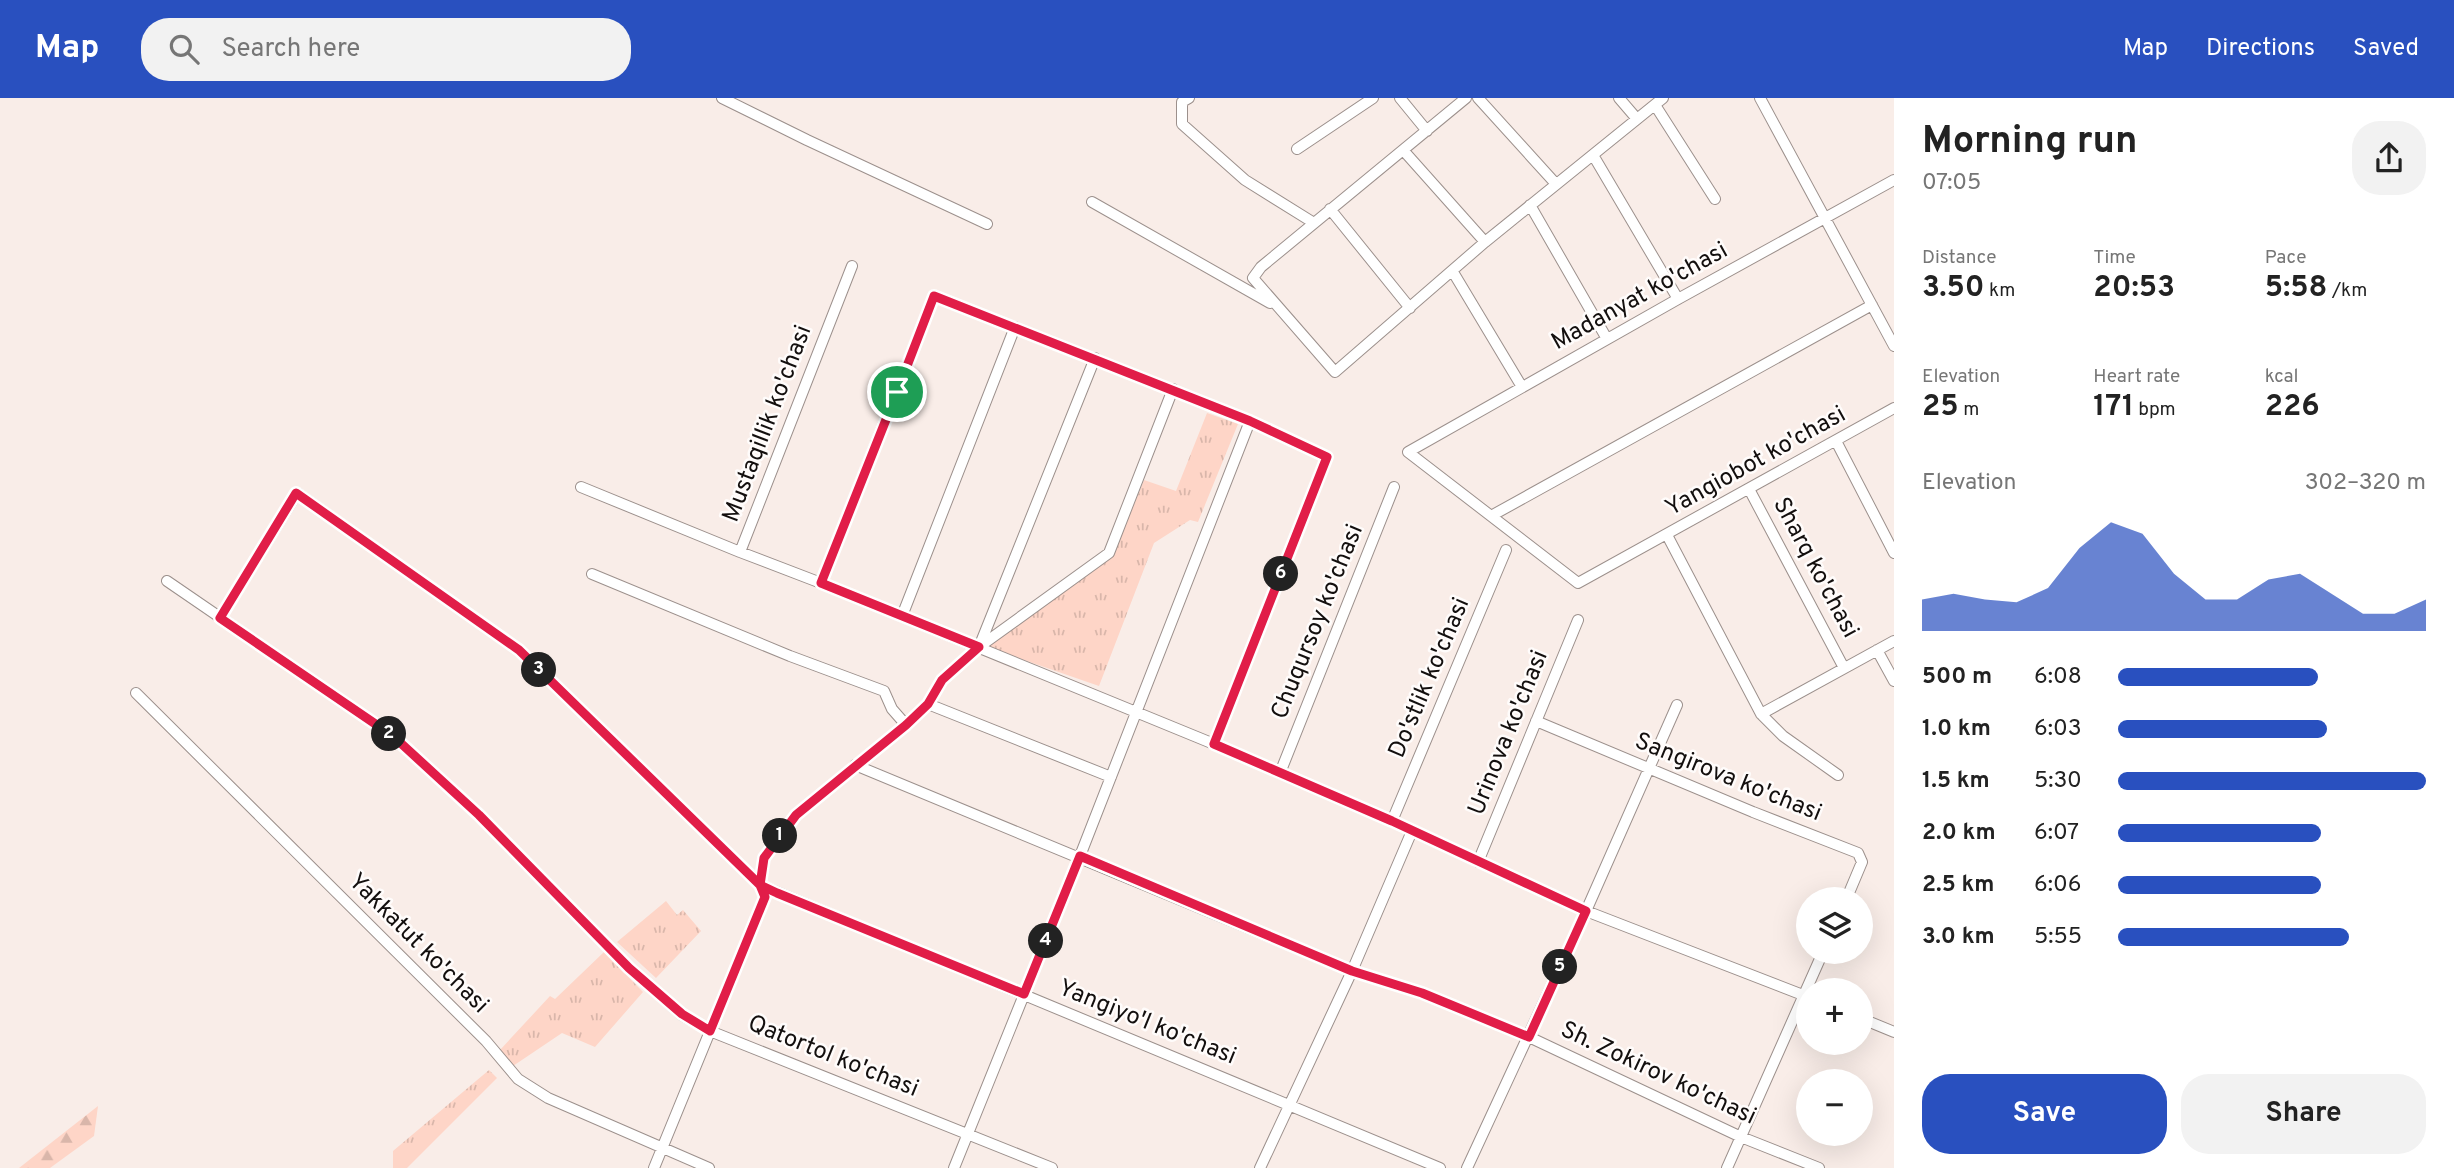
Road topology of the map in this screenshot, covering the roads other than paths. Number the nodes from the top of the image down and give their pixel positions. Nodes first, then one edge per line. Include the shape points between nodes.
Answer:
1 (722, 98) edge
2 (1189, 98) edge
3 (1373, 98) edge
4 (1400, 98) edge
5 (1465, 98) edge
6 (1478, 98) edge
7 (1619, 98) edge
8 (1760, 98) edge
9 (1659, 101) edge
10 (1637, 119) junction
11 (1427, 131) junction
12 (1297, 149) dead end
13 (1403, 150) junction
14 (1593, 155) junction
15 (1894, 180) edge
16 (1556, 184) junction
17 (1715, 200) dead end
18 (1092, 202) dead end
19 (1530, 205) junction
20 (1330, 209) junction
21 (1826, 218) junction
22 (1314, 223) junction
23 (987, 225) dead end
24 (1485, 242) junction
25 (852, 266) dead end
26 (1453, 272) junction
27 (1678, 299) junction
28 (1872, 305) junction
29 (1279, 308) junction
30 (1410, 308) junction
31 (1015, 327) junction
32 (1607, 339) junction
33 (1894, 346) edge
34 (1095, 358) junction
35 (1521, 387) junction
36 (1173, 390) junction
37 (1894, 408) edge
38 (1250, 421) junction
39 (1836, 441) junction
40 (580, 487) dead end
41 (1394, 487) dead end
42 (1749, 489) junction
43 (1491, 516) junction
44 (1667, 535) junction
45 (1506, 550) dead end
46 (740, 552) junction
47 (1894, 553) edge
48 (592, 574) dead end
49 (167, 581) dead end
50 (821, 583) junction
51 (902, 616) junction
52 (220, 618) junction
53 (1578, 620) dead end
54 (1894, 641) edge
55 (979, 647) junction
56 (1877, 650) junction
57 (1844, 668) junction
58 (1894, 681) edge
59 (136, 692) dead end
60 (928, 704) junction
61 (1677, 705) dead end
62 (1135, 711) junction
63 (1761, 714) junction
64 (1536, 721) junction
65 (906, 725) junction
66 (1214, 744) junction
67 (855, 765) junction
68 (1648, 768) junction
69 (1280, 773) junction
70 (1838, 775) dead end
71 (1111, 777) junction
72 (1392, 821) junction
73 (1412, 831) junction
74 (1080, 856) junction
75 (1478, 862) junction
76 (760, 885) junction
77 (1851, 887) edge
78 (1586, 911) junction
79 (1352, 971) junction
80 (1796, 993) edge
81 (1024, 994) junction
82 (1796, 1017) edge
83 (1873, 1023) edge
84 (710, 1031) junction
85 (1894, 1032) edge
86 (1529, 1037) junction
87 (1291, 1104) junction
88 (968, 1133) junction
89 (1741, 1137) junction
90 (662, 1149) junction
91 (654, 1168) edge
92 (709, 1168) edge
93 (954, 1168) edge
94 (1052, 1168) edge
95 (1260, 1168) edge
96 (1440, 1168) edge
97 (1467, 1168) edge
98 (1727, 1168) edge
99 (1819, 1168) edge

1 - 23 street
2 - 22 street via 1182,102 1182,124 1245,180
3 - 12 street
4 - 11 street
5 - 11 street
6 - 16 street
7 - 10 street
8 - 21 street
9 - 10 street
9 - 17 street
10 - 14 street
11 - 13 street
13 - 20 street
13 - 24 street
14 - 16 street
14 - 27 street
15 - 21 street, Madanyat ko'chasi
16 - 19 street
18 - 29 street
19 - 24 street
19 - 32 street
20 - 22 street
20 - 30 street
21 - 27 street, Madanyat ko'chasi
21 - 28 street
22 - 29 street via 1253,278
24 - 26 street
25 - 46 street, Mustaqillik ko'chasi
26 - 30 street
26 - 35 street
27 - 32 street, Madanyat ko'chasi
28 - 33 street
28 - 43 street
29 - 30 street via 1335,372
31 - 34 street
31 - 50 street via 934,296
31 - 51 street
32 - 35 street, Madanyat ko'chasi
34 - 36 street
34 - 55 street
35 - 43 street, Madanyat ko'chasi via 1408,452
36 - 38 street
36 - 55 street via 1109,553
37 - 39 street, Yangiobot ko'chasi
38 - 62 street
38 - 66 street via 1327,457
39 - 42 street, Yangiobot ko'chasi
39 - 47 street
40 - 46 street
41 - 69 street, Chuqursoy ko'chasi
42 - 44 street, Yangiobot ko'chasi
42 - 57 street, Sharq ko'chasi
43 - 44 street via 1578,583
44 - 63 street, Yangiobot ko'chasi
45 - 72 street, Do'stlik ko'chasi
46 - 50 street, Mustaqillik ko'chasi
48 - 65 street via 884,691
49 - 52 street, Qatortol ko'chasi
50 - 51 street, Mustaqillik ko'chasi
51 - 55 street, Mustaqillik ko'chasi
52 - 76 street, Yangiyo'l ko'chasi via 296,493 519,650
52 - 84 street, Qatortol ko'chasi via 393,736 479,815 629,968 682,1014
53 - 64 street, Urinova ko'chasi
54 - 56 street
55 - 60 street via 942,680
55 - 62 street, Mustaqillik ko'chasi
56 - 57 street
56 - 58 street
57 - 63 street
59 - 90 street, Yakkatut ko'chasi via 486,1041 518,1079 548,1098
60 - 65 street
60 - 71 street
61 - 68 street
62 - 66 street, Mustaqillik ko'chasi
62 - 71 street
63 - 70 street, Yangiobot ko'chasi via 1783,736
64 - 68 street, Sangirova ko'chasi
64 - 75 street, Urinova ko'chasi
65 - 67 street
66 - 69 street, Mustaqillik ko'chasi
67 - 74 street, Sh. Zokirov ko'chasi
67 - 76 street via 796,815 764,858
68 - 77 street, Sangirova ko'chasi via 1858,853 1862,862
68 - 78 street
69 - 72 street, Mustaqillik ko'chasi
71 - 74 street
72 - 73 street, Mustaqillik ko'chasi
73 - 75 street, Mustaqillik ko'chasi
73 - 79 street
74 - 79 street, Sh. Zokirov ko'chasi
74 - 81 street
75 - 78 street, Mustaqillik ko'chasi
76 - 81 street, Yangiyo'l ko'chasi
76 - 84 street via 765,897
78 - 80 street, Mustaqillik ko'chasi
78 - 86 street
79 - 86 street, Sh. Zokirov ko'chasi via 1422,993
79 - 87 street
81 - 87 street, Yangiyo'l ko'chasi
81 - 88 street
82 - 89 street
83 - 85 street
84 - 88 street, Qatortol ko'chasi
84 - 90 street
86 - 89 street, Sh. Zokirov ko'chasi
86 - 97 street
87 - 95 street
87 - 96 street, Yangiyo'l ko'chasi
88 - 93 street
88 - 94 street, Qatortol ko'chasi
89 - 98 street
89 - 99 street, Sh. Zokirov ko'chasi
90 - 91 street
90 - 92 street, Yakkatut ko'chasi

